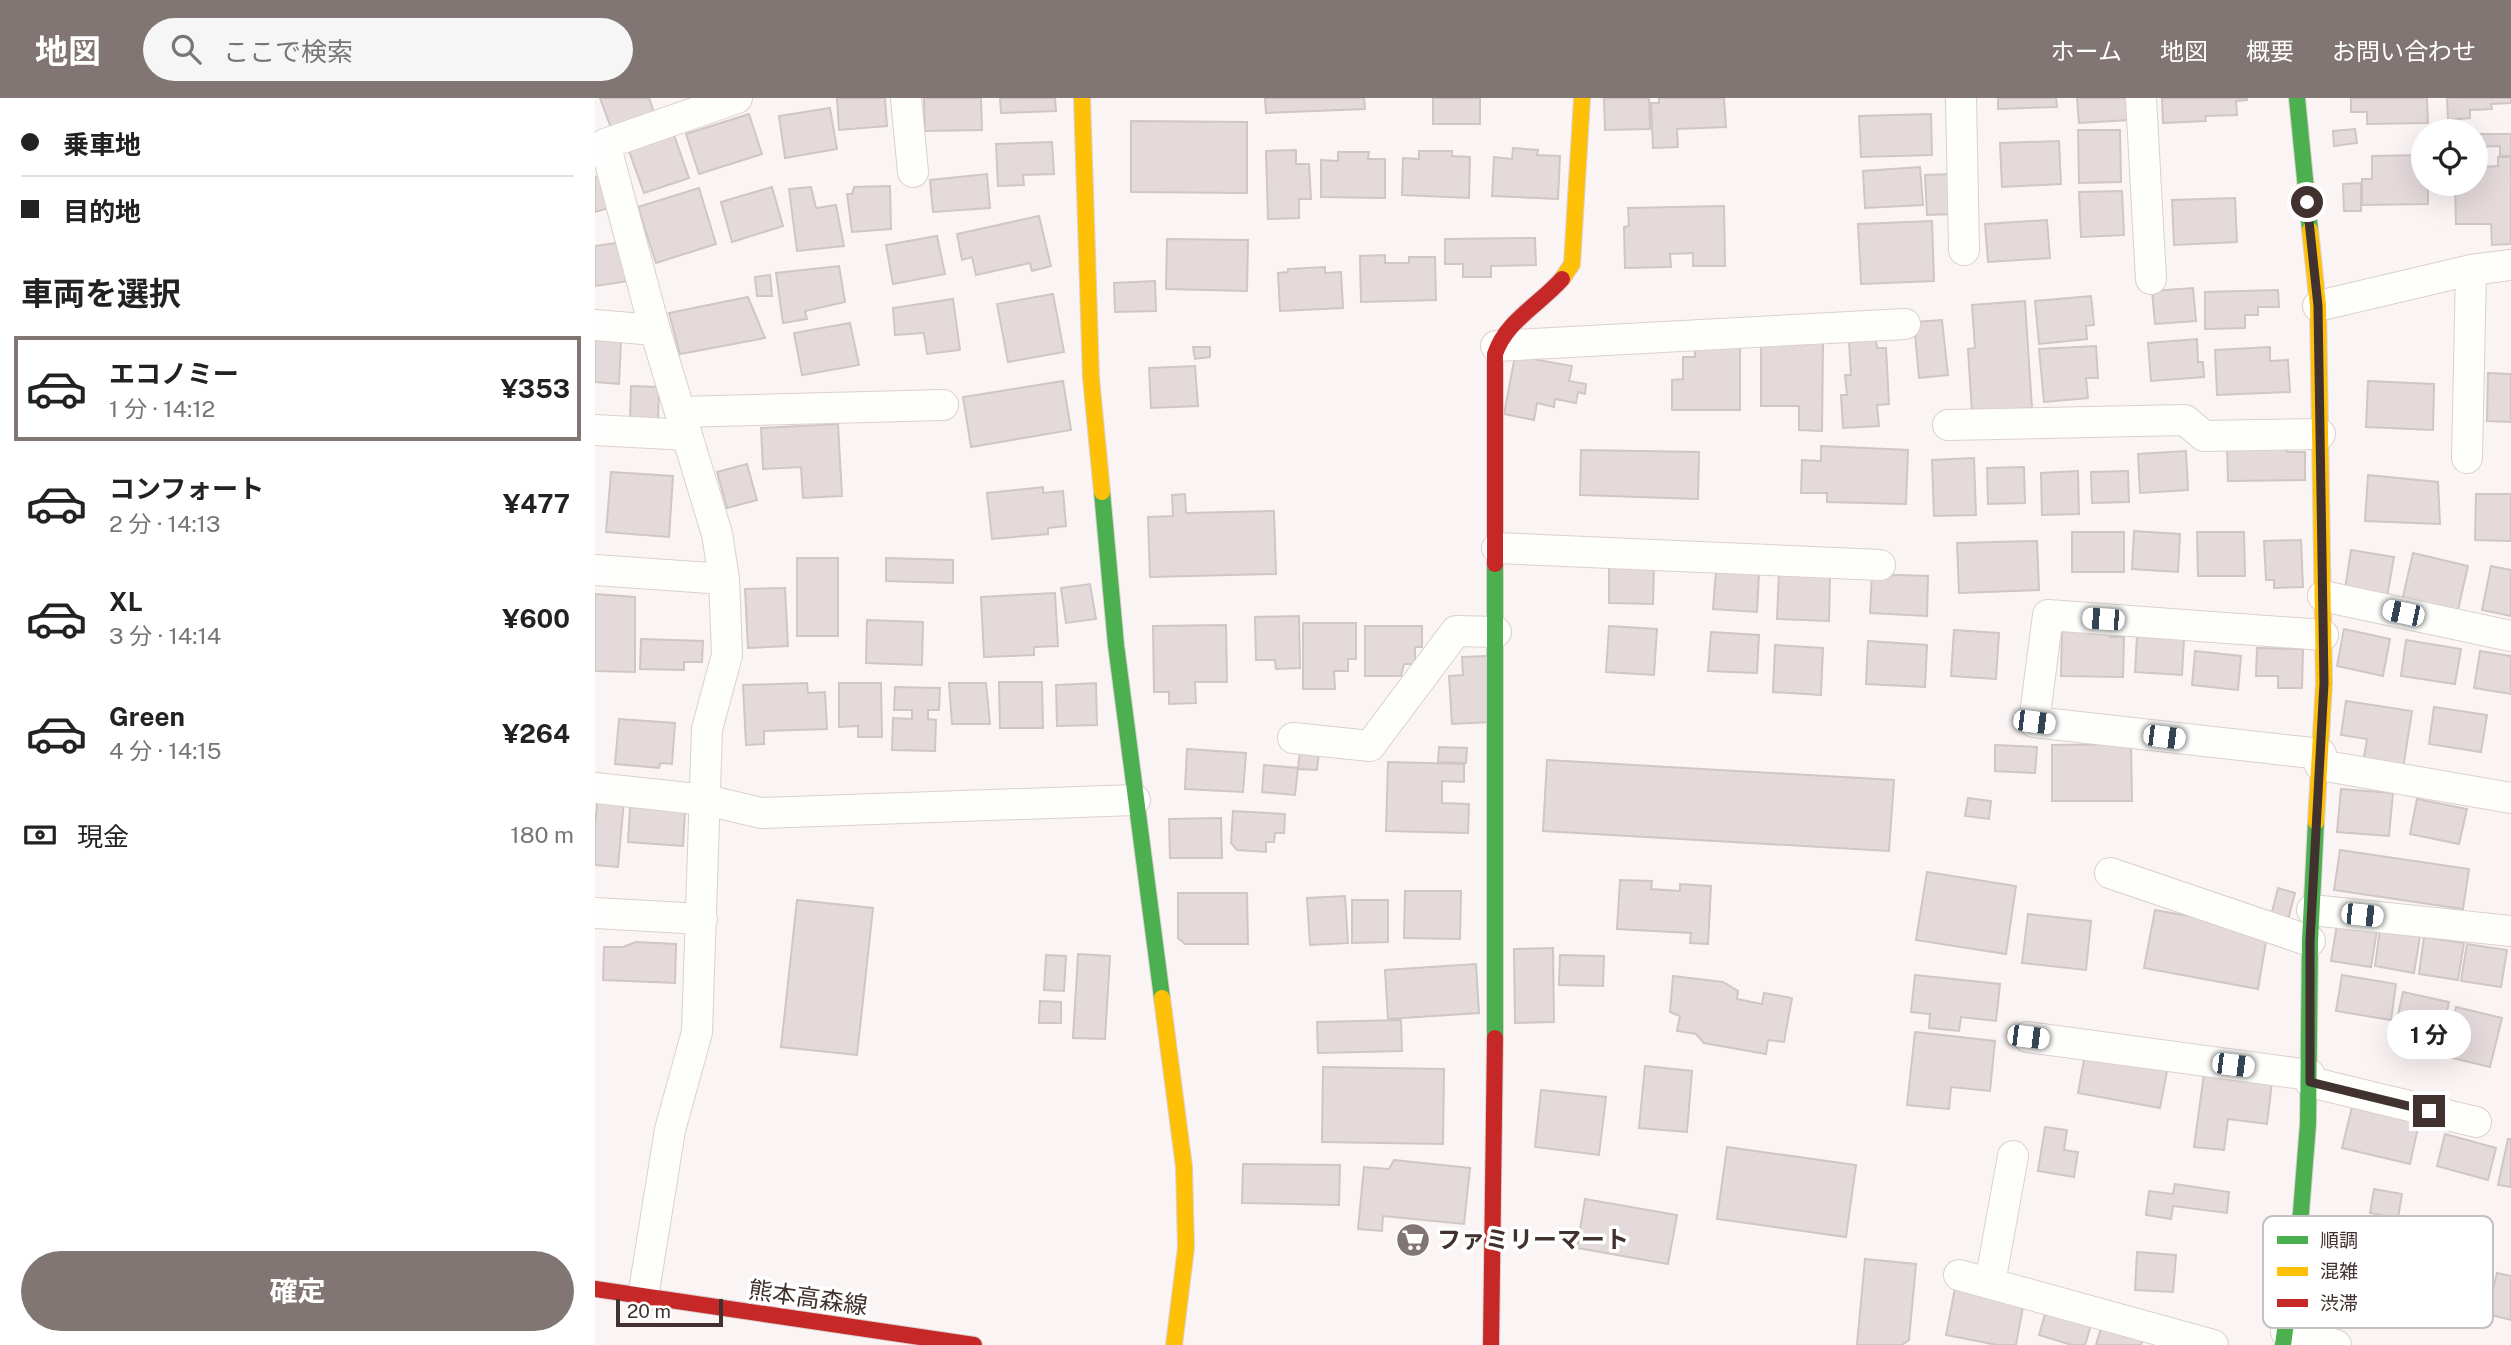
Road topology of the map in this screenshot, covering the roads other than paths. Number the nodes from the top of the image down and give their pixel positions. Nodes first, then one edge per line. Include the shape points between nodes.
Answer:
1 (737, 98) edge
2 (906, 98) edge
3 (1082, 98) edge
4 (1582, 98) edge
5 (1961, 98) edge
6 (2141, 98) edge
7 (2297, 98) edge
8 (600, 147) edge
9 (913, 173) dead end
10 (1964, 250) dead end
11 (2511, 265) edge
12 (2471, 270) junction
13 (2151, 279) dead end
14 (2318, 306) junction
15 (1905, 324) dead end
16 (595, 325) edge
17 (655, 330) junction
18 (1496, 346) junction
19 (943, 405) dead end
20 (684, 424) junction
21 (1948, 425) dead end
22 (595, 430) edge
23 (2320, 434) junction
24 (2467, 457) dead end
25 (1497, 548) junction
26 (1880, 565) dead end
27 (595, 570) edge
28 (724, 579) junction
29 (2323, 596) junction
30 (1496, 632) junction
31 (2323, 635) junction
32 (2511, 636) edge
33 (1293, 737) dead end
34 (2320, 760) junction
35 (595, 788) edge
36 (2511, 798) edge
37 (706, 800) junction
38 (1135, 800) junction
39 (2110, 873) dead end
40 (2312, 910) junction
41 (595, 913) edge
42 (702, 919) junction
43 (2511, 931) edge
44 (2310, 941) junction
45 (2028, 1037) dead end
46 (2310, 1079) junction
47 (2476, 1122) dead end
48 (2013, 1156) dead end
49 (2300, 1216) edge
50 (1959, 1275) dead end
51 (1990, 1283) junction
52 (595, 1289) edge
53 (643, 1297) junction
54 (2284, 1339) edge
55 (974, 1345) edge
56 (1174, 1345) edge
57 (1491, 1345) edge
58 (2213, 1345) edge
59 (2336, 1345) edge

1 - 8 street
2 - 9 street
3 - 38 street via 1091,379
4 - 18 street via 1572,264
5 - 10 street
6 - 13 street
7 - 14 street
8 - 17 street
11 - 12 street
12 - 14 street
12 - 24 street
14 - 23 street
15 - 18 street
16 - 17 street
17 - 20 street
18 - 25 street
19 - 20 street
20 - 22 street
20 - 28 street via 717,534
21 - 23 street via 2185,420 2204,436
23 - 29 street
25 - 26 street
25 - 30 street
27 - 28 street
28 - 37 street via 727,654 707,729
29 - 31 street
29 - 32 street
30 - 33 street via 1456,631 1370,746
30 - 57 street via 1496,1138
31 - 34 street
31 - 34 street via 2047,615 2034,722
34 - 36 street
34 - 40 street
35 - 37 street
37 - 38 street via 761,813
37 - 42 street
38 - 56 street via 1184,1167 1186,1248
39 - 44 street
40 - 43 street
40 - 44 street
41 - 42 street
42 - 53 street via 697,1032 670,1130
44 - 46 street
45 - 46 street
46 - 47 street
46 - 49 street
48 - 51 street
50 - 51 street
51 - 58 street
52 - 53 street, 熊本高森線
53 - 55 street, 熊本高森線
54 - 59 street

